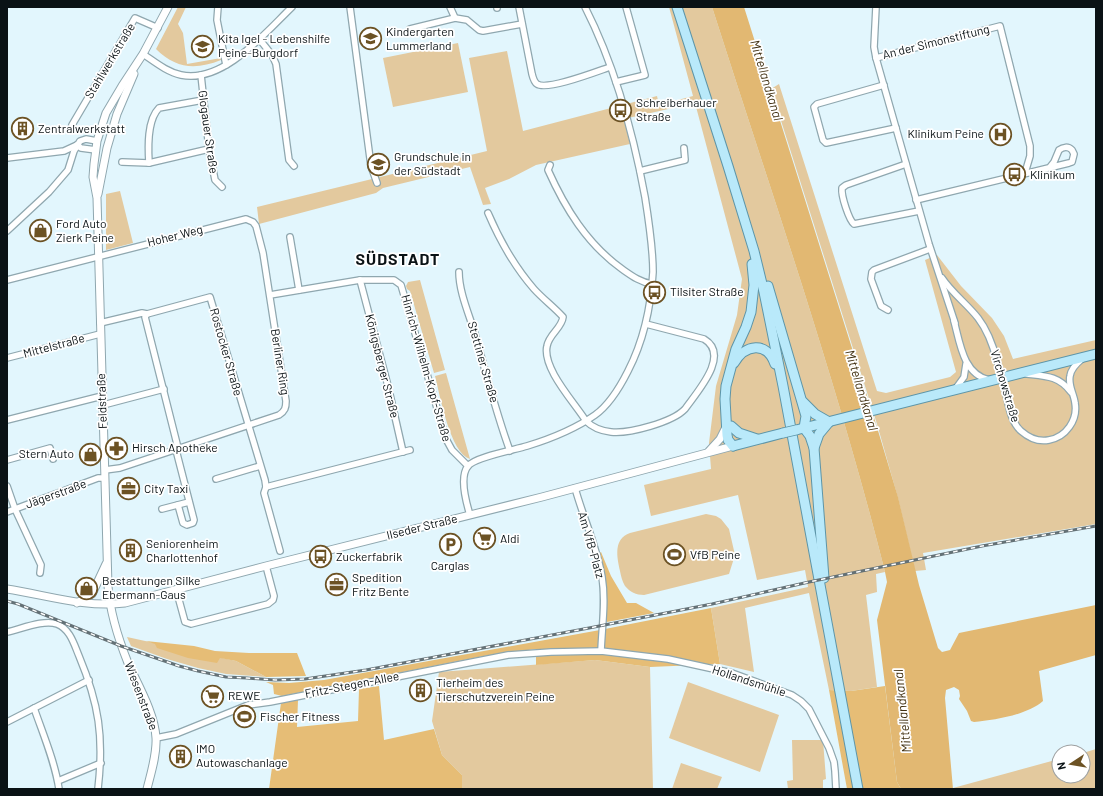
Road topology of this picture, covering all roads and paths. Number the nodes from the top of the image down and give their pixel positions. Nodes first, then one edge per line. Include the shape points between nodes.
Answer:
1 (168, 7) edge
2 (218, 7) edge
3 (292, 7) edge
4 (350, 7) edge
5 (450, 7) edge
6 (519, 7) edge
7 (585, 7) edge
8 (626, 7) edge
9 (677, 7) edge
10 (876, 7) edge
11 (456, 18) junction
12 (522, 24) junction
13 (158, 28) junction
14 (410, 29) dead end
15 (260, 40) junction
16 (143, 54) junction
17 (876, 58) junction
18 (139, 62) junction
19 (226, 65) junction
20 (610, 67) junction
21 (200, 75) junction
22 (616, 82) junction
23 (884, 84) junction
24 (203, 100) junction
25 (72, 125) dead end
26 (896, 128) junction
27 (98, 141) junction
28 (77, 145) junction
29 (107, 148) junction
30 (684, 148) dead end
31 (209, 149) junction
32 (96, 150) junction
33 (7, 158) edge
34 (122, 162) dead end
35 (149, 163) junction
36 (906, 164) junction
37 (550, 165) dead end
38 (294, 166) dead end
39 (1050, 167) junction
40 (640, 171) junction
41 (1025, 173) junction
42 (377, 183) dead end
43 (222, 187) dead end
44 (97, 198) junction
45 (916, 200) junction
46 (920, 212) junction
47 (488, 213) dead end
48 (253, 222) joint
49 (7, 231) edge
50 (290, 237) dead end
51 (750, 238) junction
52 (930, 249) junction
53 (754, 251) junction
54 (98, 257) junction
55 (938, 270) junction
56 (459, 272) dead end
57 (7, 280) edge
58 (360, 280) junction
59 (652, 284) junction
60 (299, 290) junction
61 (953, 292) junction
62 (270, 295) junction
63 (888, 310) dead end
64 (147, 314) junction
65 (100, 323) junction
66 (955, 323) junction
67 (646, 324) junction
68 (100, 334) junction
69 (1092, 355) edge
70 (7, 358) edge
71 (966, 362) junction
72 (730, 371) junction
73 (1021, 373) junction
74 (993, 380) junction
75 (783, 386) junction
76 (164, 389) junction
77 (953, 390) junction
78 (102, 396) junction
79 (1074, 398) junction
80 (802, 402) junction
81 (103, 404) junction
82 (7, 420) edge
83 (586, 421) junction
84 (829, 422) junction
85 (248, 424) junction
86 (728, 424) junction
87 (800, 429) junction
88 (759, 439) junction
89 (733, 446) junction
90 (814, 448) junction
91 (176, 450) junction
92 (410, 450) dead end
93 (510, 451) junction
94 (403, 452) junction
95 (705, 453) junction
96 (53, 459) dead end
97 (7, 460) edge
98 (260, 466) junction
99 (468, 466) junction
100 (105, 474) junction
101 (216, 479) dead end
102 (7, 486) edge
103 (266, 487) junction
104 (574, 488) junction
105 (189, 502) junction
106 (178, 505) junction
107 (15, 509) junction
108 (162, 509) dead end
109 (7, 512) edge
110 (470, 515) junction
111 (280, 550) dead end
112 (107, 562) junction
113 (266, 566) junction
114 (40, 573) dead end
115 (7, 589) edge
116 (176, 589) junction
117 (78, 603) junction
118 (110, 605) junction
119 (827, 622) junction
120 (7, 632) edge
121 (601, 651) junction
122 (89, 680) junction
123 (34, 708) junction
124 (7, 722) edge
125 (156, 738) junction
126 (101, 763) junction
127 (58, 781) junction
128 (59, 789) edge
129 (98, 789) edge
130 (147, 789) edge
131 (836, 789) edge
132 (858, 789) edge

1 - 13 street
2 - 19 street via 217,20
3 - 15 street
4 - 42 street via 371,166
5 - 11 street
6 - 12 street
7 - 20 street
8 - 22 street via 645,75
9 - 51 main road
10 - 17 street, An der Simonstiftung
11 - 12 street via 467,20 483,31
11 - 14 street
12 - 20 street via 532,74 537,84 542,86 560,83
13 - 16 street
13 - 25 street, Stahlwerkstraße via 135,18
15 - 19 street
15 - 38 street via 276,64 289,160
16 - 18 street
16 - 21 street via 176,73 186,76
17 - 23 street, Virchowstraße
17 - 41 street, An der Simonstiftung via 1000,26 1030,146
18 - 27 street, Feldstraße via 113,99
18 - 29 street, Feldstraße via 117,114
19 - 21 street
20 - 22 street
21 - 24 street, Glogauer Straße
22 - 40 street
23 - 26 street, Virchowstraße
23 - 26 street via 817,104 814,112 826,143
24 - 31 street, Glogauer Straße
24 - 35 street via 160,108 155,112 148,139
26 - 36 street, Virchowstraße
27 - 28 street via 86,139
27 - 29 street
27 - 32 street, Feldstraße
28 - 32 street
28 - 33 street via 64,151
28 - 49 street via 68,170 49,192
29 - 32 street
29 - 44 street, Feldstraße
30 - 40 street via 685,160
31 - 35 street
31 - 43 street, Glogauer Straße via 215,180
32 - 44 street, Feldstraße via 93,178
34 - 35 street
36 - 45 street, Virchowstraße
36 - 46 street via 846,185 842,188 842,194 850,220 854,224
37 - 59 street via 548,170 561,197 591,241 637,280
39 - 39 street via 1072,162 1072,150 1069,147 1059,150
39 - 41 street
40 - 59 street via 652,247
41 - 45 street
44 - 54 street, Feldstraße
45 - 46 street, Virchowstraße
46 - 52 street, Virchowstraße
47 - 83 street via 515,266 534,290 563,317 548,342 546,354 555,375
48 - 54 street, Hoher Weg via 246,219 230,222
48 - 62 street, Berliner Ring via 263,253
50 - 60 street
51 - 53 main road
51 - 72 main road via 754,285 752,303
52 - 55 street, Virchowstraße
52 - 63 street via 872,272 871,279 881,306
53 - 75 main road
53 - 80 main road via 766,280
54 - 57 street, Hoher Weg
54 - 65 street, Feldstraße
55 - 61 street, Virchowstraße
55 - 66 street, Virchowstraße
56 - 93 street, Stettiner Straße via 466,304
58 - 60 street
58 - 94 street, Königsberger Straße
58 - 99 street, Hinrich-Wilhelm-Kopf-Straße via 394,280 401,285 446,439 452,450
59 - 67 street
60 - 62 street
61 - 66 street, Virchowstraße via 950,302
61 - 79 street, Virchowstraße, bridge via 984,326 993,344 1012,418 1019,429 1041,440 1062,434 1069,428 1075,416
62 - 85 street, Berliner Ring via 286,407 279,414
64 - 65 street, Rostocker Straße
64 - 76 street via 145,317
64 - 85 street, Rostocker Straße via 210,297
65 - 68 street, Feldstraße
66 - 71 street, Virchowstraße
67 - 83 street via 638,350 624,380 603,408
67 - 83 street via 707,341 714,354 709,374 682,413 671,418 639,428 612,432 590,425
68 - 70 street, Mittelstraße
68 - 78 street, Feldstraße
69 - 73 main road
69 - 79 street, Virchowstraße via 1077,363 1071,373 1070,385
71 - 74 street, Virchowstraße via 977,375
71 - 77 street, Virchowstraße via 964,377
72 - 75 main road via 744,350 763,349 770,355
72 - 86 main road via 725,393
73 - 74 main road
73 - 79 street, Virchowstraße via 1057,379
74 - 77 main road
75 - 119 main road
76 - 81 street
76 - 91 street via 177,444
77 - 84 main road
78 - 81 street, Feldstraße
78 - 82 street
80 - 84 main road via 812,412
80 - 87 main road via 806,416
81 - 100 street, Feldstraße
83 - 93 street via 547,439
84 - 87 main road
84 - 90 main road via 819,434
85 - 91 street, Berliner Ring
85 - 98 street
86 - 88 main road via 739,433
86 - 89 main road via 728,440
86 - 95 street via 720,440
87 - 88 main road, bridge
87 - 90 main road via 810,436
88 - 89 main road
89 - 95 street, Ilseder Straße
90 - 119 main road
91 - 100 street, Berliner Ring
91 - 105 street
92 - 94 street
93 - 99 street via 473,462
94 - 103 street
95 - 104 street, Ilseder Straße
96 - 97 street via 50,448
98 - 101 street
98 - 103 street
99 - 110 street via 464,489
100 - 107 street, Jägerstraße
100 - 112 street, Feldstraße
102 - 107 street
103 - 111 street via 264,492
104 - 110 street, Ilseder Straße
104 - 121 street, Am VfB-Platz via 602,578 604,620
105 - 106 street
105 - 106 street via 194,520 190,524 184,525
106 - 108 street
107 - 109 street, Jägerstraße
107 - 114 street via 41,565
110 - 113 street, Ilseder Straße
112 - 117 street via 92,594
112 - 118 street, Feldstraße
113 - 116 street, Ilseder Straße
113 - 116 street via 274,596 268,604 191,624 185,622
115 - 117 street, Ilseder Straße
116 - 118 street, Ilseder Straße
117 - 118 street, Ilseder Straße
118 - 125 street, Wiesenstraße via 121,646 154,723
119 - 132 main road
120 - 122 street via 44,623 58,624 72,639
121 - 125 street, Fritz-Stegen-Allee via 551,652 490,658 256,703 176,734
121 - 131 street, Hollandsmühle via 668,659 714,669 792,695 808,709 826,741 834,762
122 - 123 street
122 - 126 street via 100,728
123 - 124 street
123 - 127 street
125 - 130 street, Wiesenstraße
126 - 127 street
126 - 129 street
127 - 128 street

